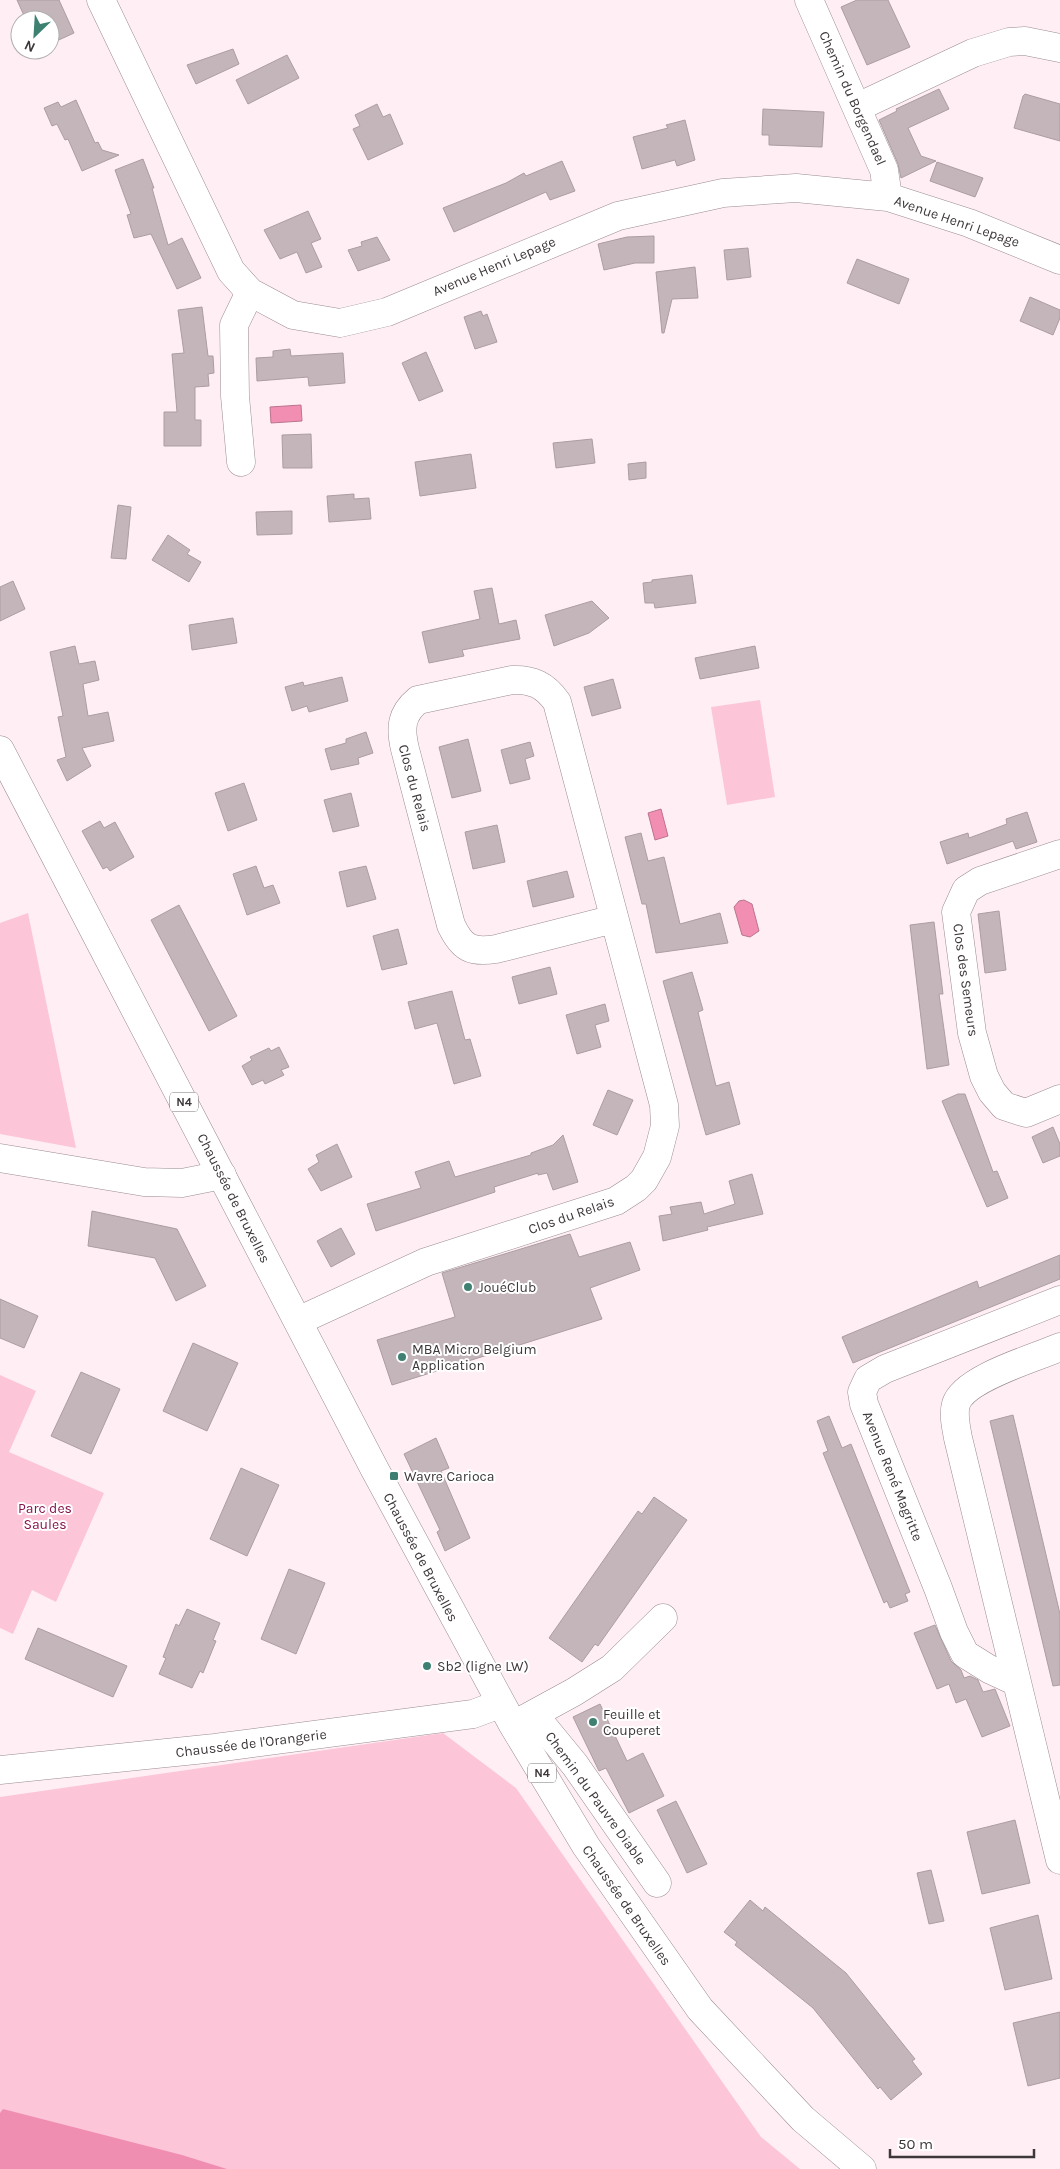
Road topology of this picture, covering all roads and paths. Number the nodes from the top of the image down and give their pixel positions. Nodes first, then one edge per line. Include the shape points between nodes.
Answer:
1 (101, 0) edge
2 (810, 0) edge
3 (1060, 48) edge
4 (858, 106) junction
5 (888, 197) junction
6 (1060, 260) edge
7 (250, 292) junction
8 (241, 462) dead end
9 (0, 750) edge
10 (1060, 854) edge
11 (614, 919) junction
12 (1060, 1099) edge
13 (0, 1158) edge
14 (222, 1175) junction
15 (1060, 1300) edge
16 (298, 1321) junction
17 (1060, 1347) edge
18 (662, 1618) dead end
19 (1017, 1682) junction
20 (515, 1714) junction
21 (0, 1770) edge
22 (1060, 1860) edge
23 (657, 1883) dead end
24 (862, 2169) edge

1 - 7 street, Avenue Henri Lepage via 217,246 231,271
2 - 4 street, Chemin du Borgendael
3 - 4 street via 1026,41 1009,42 973,53
4 - 5 street, Chemin du Borgendael via 884,170
5 - 6 street, Avenue Henri Lepage via 969,223
5 - 7 street, Avenue Henri Lepage via 796,188 723,192 690,198 593,224 387,312 340,323 293,315
7 - 8 street via 234,325 235,396
9 - 14 street, Chaussée de Bruxelles / N4
10 - 12 street, Clos des Semeurs via 980,881 966,890 956,912 972,1033 992,1092 1004,1106 1026,1112
11 - 11 street, Clos du Relais via 562,723 550,692 526,679 512,680 418,700 406,709 401,731 404,749 451,925 464,946 479,952 496,950
11 - 16 street, Clos du Relais via 664,1105 665,1126 660,1148 644,1180 616,1200 426,1262
13 - 14 street via 144,1182 182,1183
14 - 16 street, Chaussée de Bruxelles / N4
15 - 19 street, Avenue René Magritte via 885,1369 868,1379 862,1392 870,1421 965,1654
16 - 20 street, Chaussée de Bruxelles / N4
17 - 19 street via 972,1384 956,1404 958,1438
18 - 20 street, Chaussée de l'Orangerie via 612,1668
19 - 22 street
20 - 21 street, Chaussée de l'Orangerie via 473,1714 243,1744
20 - 23 street, Chemin du Pauvre Diable via 575,1765
20 - 24 street, Chaussée de Bruxelles / N4 via 586,1846 700,2009 803,2119

